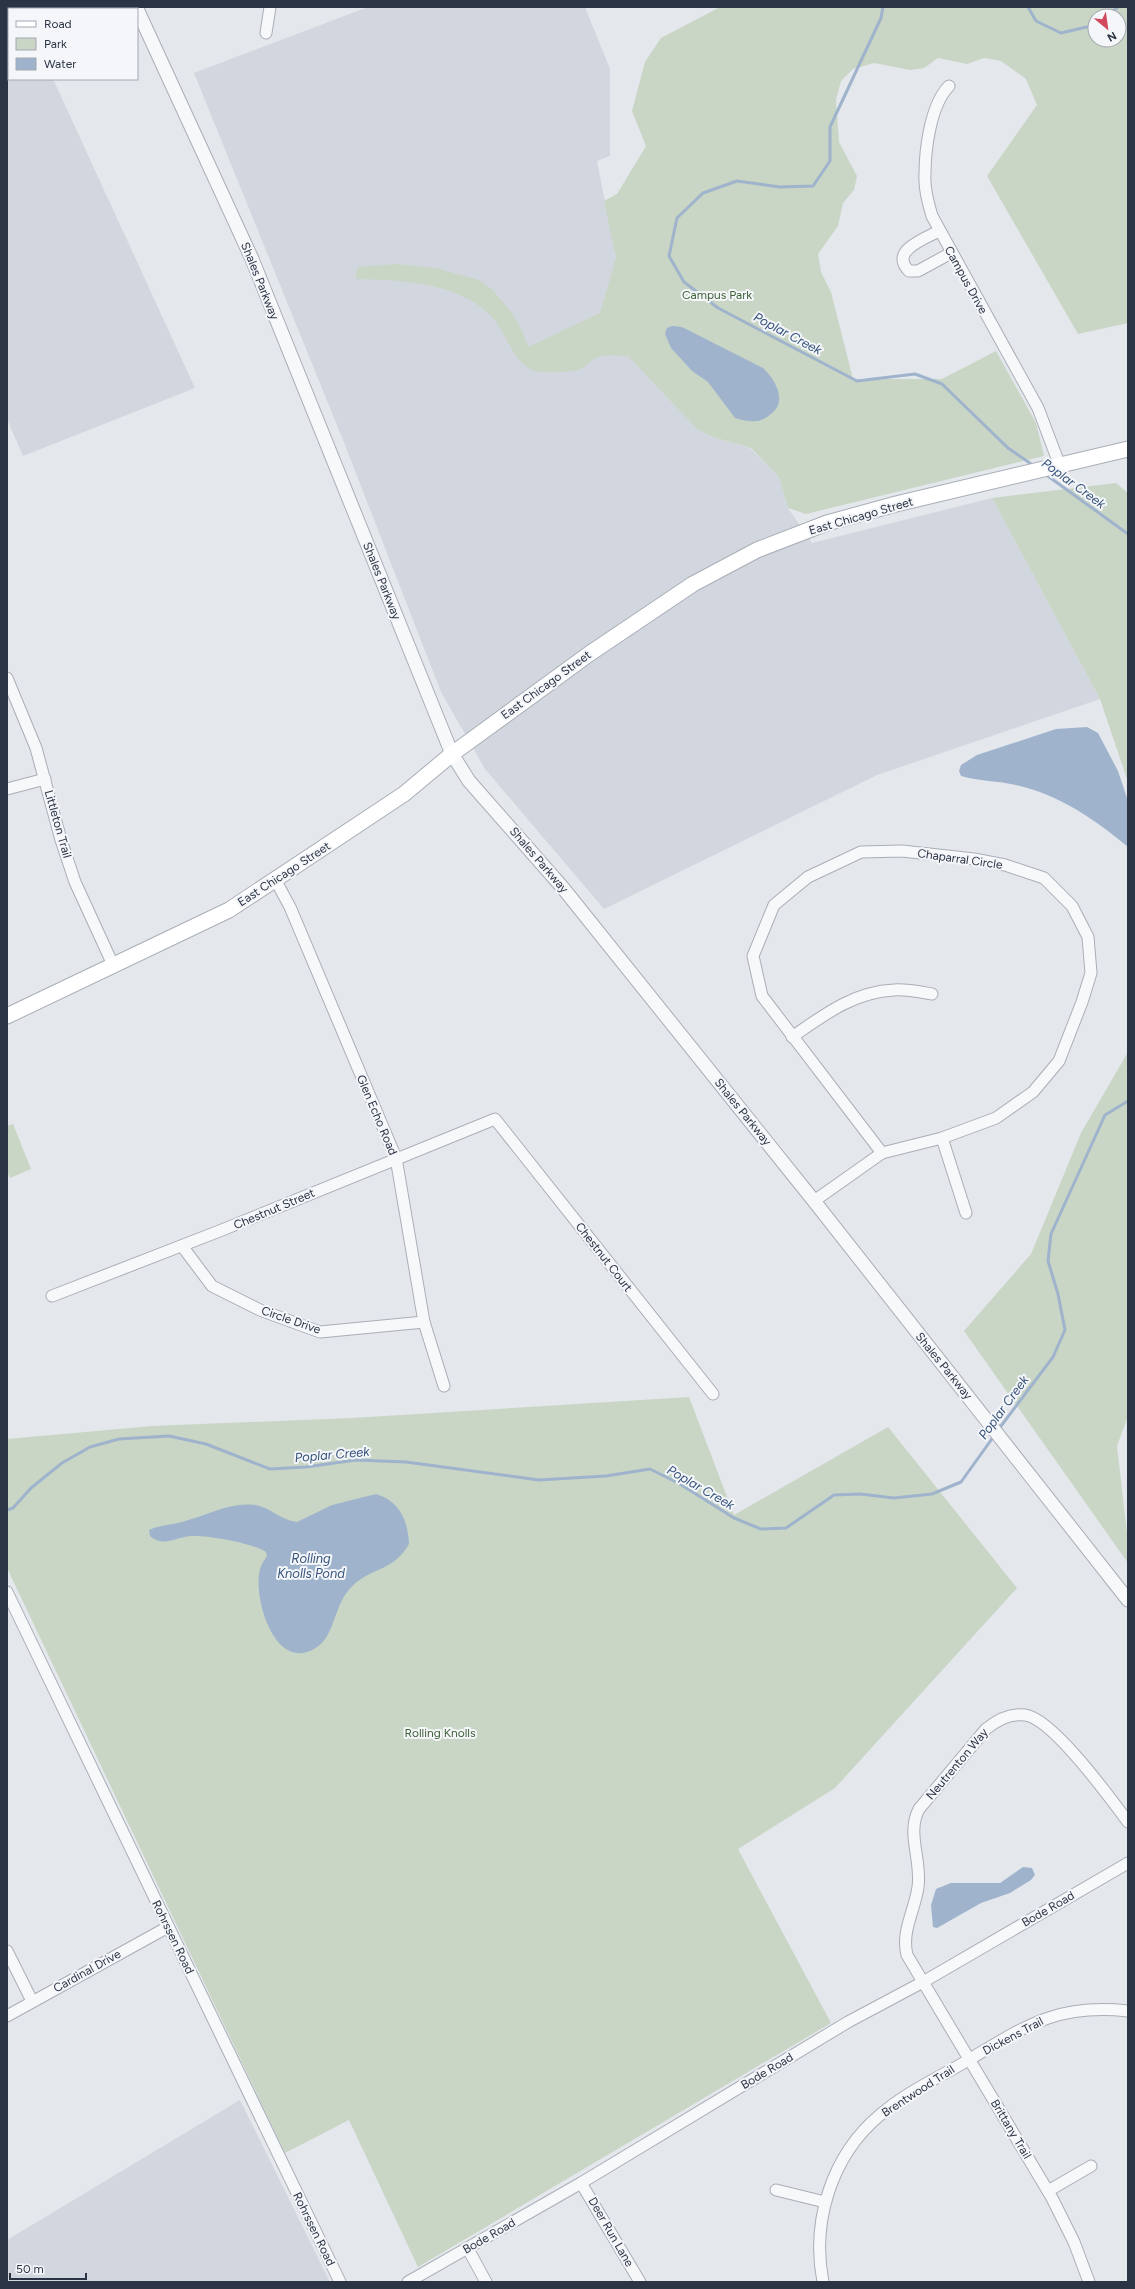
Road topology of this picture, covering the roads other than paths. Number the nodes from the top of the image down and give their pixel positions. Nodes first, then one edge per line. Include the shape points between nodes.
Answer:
1 (270, 7) edge
2 (138, 10) edge
3 (266, 33) dead end
4 (949, 86) dead end
5 (939, 231) junction
6 (951, 253) junction
7 (1128, 449) edge
8 (1060, 466) junction
9 (7, 678) edge
10 (452, 754) junction
11 (45, 779) junction
12 (7, 789) edge
13 (276, 881) junction
14 (114, 967) junction
15 (932, 994) dead end
16 (7, 1016) edge
17 (792, 1037) junction
18 (495, 1119) joint
19 (942, 1138) junction
20 (882, 1153) junction
21 (396, 1158) junction
22 (814, 1200) junction
23 (966, 1213) dead end
24 (182, 1246) junction
25 (52, 1296) dead end
26 (424, 1322) junction
27 (444, 1386) dead end
28 (713, 1394) dead end
29 (7, 1592) edge
30 (1128, 1600) edge
31 (1128, 1822) edge
32 (1128, 1863) edge
33 (168, 1927) junction
34 (7, 1951) edge
35 (923, 1982) junction
36 (32, 2001) junction
37 (1128, 2010) edge
38 (7, 2016) edge
39 (970, 2059) junction
40 (1091, 2166) dead end
41 (581, 2183) junction
42 (776, 2190) dead end
43 (1048, 2191) junction
44 (824, 2202) junction
45 (468, 2249) junction
46 (340, 2282) edge
47 (408, 2282) edge
48 (486, 2282) edge
49 (640, 2282) edge
50 (823, 2282) edge
51 (1089, 2282) edge

1 - 3 street
2 - 10 street, Shales Parkway via 252,258
4 - 5 street, Campus Drive via 938,99 935,108 924,174 928,201
5 - 6 street, Campus Drive
5 - 6 street via 912,245 905,252 902,258 904,266 909,271 918,271
6 - 8 street, Campus Drive via 1038,408
7 - 8 main road, East Chicago Street
8 - 10 main road, East Chicago Street via 896,504 827,523 757,550 658,606 571,666
9 - 11 street, Littleton Trail via 36,748
10 - 13 main road, East Chicago Street via 404,794
10 - 22 street, Shales Parkway via 469,781 563,888
11 - 12 street
11 - 14 street, Littleton Trail via 75,882
13 - 14 main road, East Chicago Street via 229,910
13 - 21 street, Glen Echo Road via 290,907
14 - 16 main road, East Chicago Street
15 - 17 street via 896,990 865,994 838,1006
17 - 19 street, Chaparral Circle via 762,996 753,956 774,905 808,877 861,852 902,851 974,859 1005,865 1044,878 1072,906 1088,937 1091,973 1059,1061 1033,1092 996,1118
17 - 20 street, Chaparral Circle
18 - 21 street, Chestnut Street
18 - 28 street, Chestnut Court
19 - 20 street, Chaparral Circle
19 - 23 street
20 - 22 street, Chaparral Circle
21 - 24 street, Chestnut Street
21 - 26 street, Glen Echo Road
22 - 30 street, Shales Parkway via 852,1252 1014,1453
24 - 25 street, Chestnut Street
24 - 26 street, Circle Drive via 212,1286 260,1310 320,1332
26 - 27 street, Glen Echo Road
29 - 33 street, Rohrssen Road
31 - 35 street, Neutrenton Way via 1043,1722 1027,1715 996,1720 919,1808 914,1818 918,1886 904,1942 907,1955
32 - 35 street, Bode Road
33 - 36 street, Cardinal Drive
33 - 46 street, Rohrssen Road
34 - 36 street
35 - 39 street, Brittany Trail
35 - 41 street, Bode Road via 848,2022
36 - 38 street, Cardinal Drive
37 - 39 street, Dickens Trail via 1086,2009 1065,2012 1036,2022
39 - 43 street, Brittany Trail
39 - 44 street, Brentwood Trail via 879,2115 860,2134 843,2160
40 - 43 street
41 - 45 street, Bode Road
41 - 49 street, Deer Run Lane
42 - 44 street
43 - 51 street, Brittany Trail via 1074,2242
44 - 50 street, Brentwood Trail via 820,2255
45 - 47 street, Bode Road
45 - 48 street

